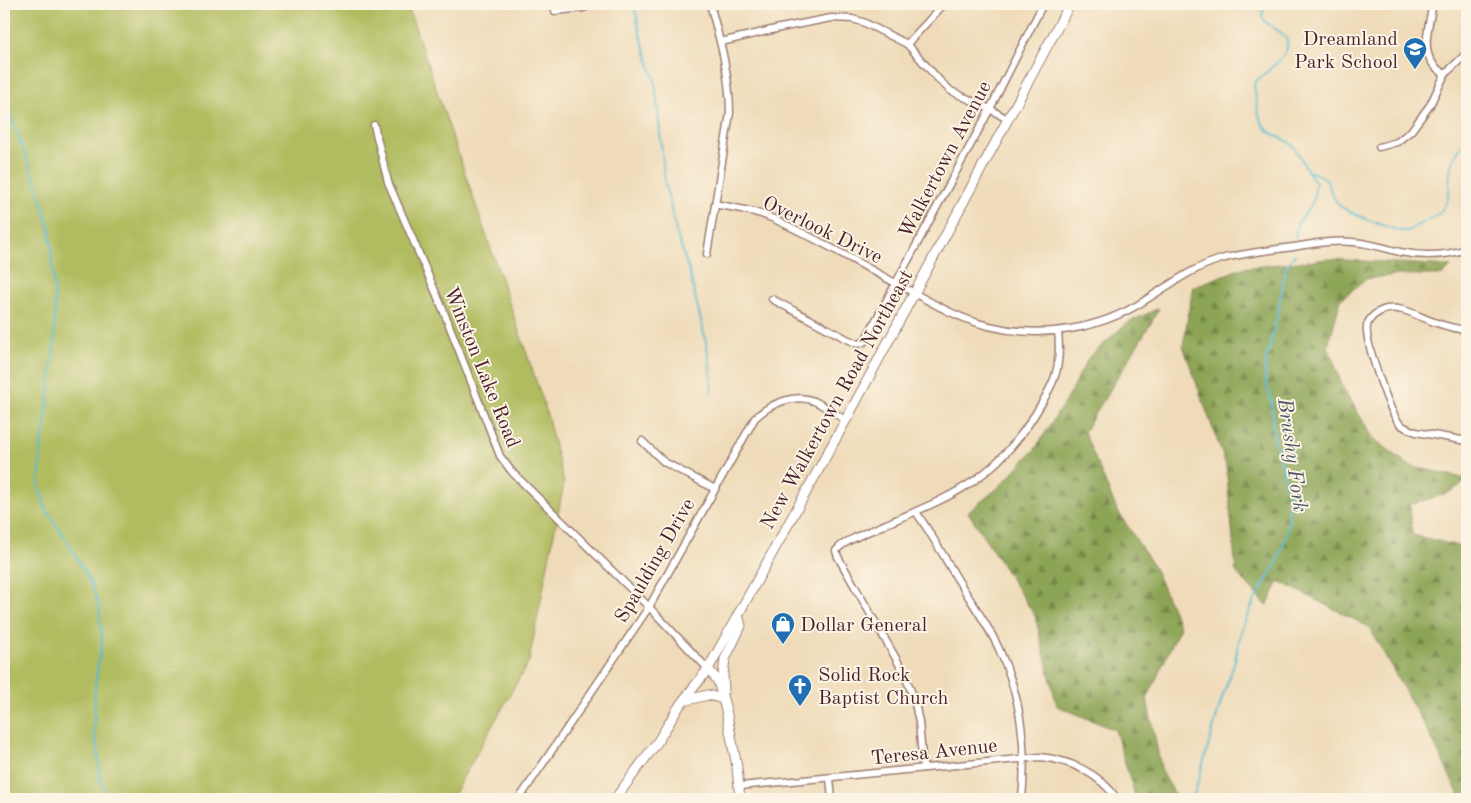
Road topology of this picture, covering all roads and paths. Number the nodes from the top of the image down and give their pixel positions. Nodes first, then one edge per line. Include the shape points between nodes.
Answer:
1 (558, 4) edge
2 (593, 4) edge
3 (710, 4) edge
4 (944, 4) edge
5 (1043, 4) edge
6 (1070, 4) edge
7 (1433, 4) edge
8 (721, 42) junction
9 (907, 44) junction
10 (1466, 54) edge
11 (1445, 74) junction
12 (990, 109) junction
13 (1007, 120) junction
14 (374, 125) dead end
15 (1379, 147) dead end
16 (715, 204) junction
17 (1467, 249) edge
18 (707, 254) dead end
19 (895, 284) junction
20 (914, 293) junction
21 (772, 299) dead end
22 (1467, 330) edge
23 (1058, 331) junction
24 (846, 420) junction
25 (642, 440) dead end
26 (1467, 441) edge
27 (715, 489) junction
28 (916, 512) junction
29 (649, 607) junction
30 (738, 614) junction
31 (708, 669) junction
32 (723, 699) junction
33 (683, 700) junction
34 (1024, 758) junction
35 (923, 768) junction
36 (830, 778) junction
37 (740, 786) junction
38 (518, 799) edge
39 (616, 799) edge
40 (740, 799) edge
41 (832, 799) edge
42 (1022, 799) edge
43 (1118, 799) edge

1 - 2 street via 555,11
3 - 8 street
4 - 9 street
5 - 12 street, Walkertown Avenue
6 - 13 main road, New Walkertown Road Northeast
7 - 11 street via 1427,49 1435,68
8 - 9 street via 840,18 874,26
8 - 16 street via 730,90 730,113
9 - 12 street via 951,91
10 - 11 street
11 - 15 street via 1430,106 1410,131 1397,142
12 - 13 street
12 - 19 street, Walkertown Avenue
13 - 20 main road, New Walkertown Road Northeast
14 - 29 street, Winston Lake Road via 388,182 442,307 500,456 512,472
16 - 18 street
16 - 19 street, Overlook Drive via 768,216
17 - 23 street, Overlook Drive via 1450,254 1422,255 1359,242 1332,242 1236,256 1192,271 1120,314
19 - 20 street, Overlook Drive
19 - 21 street, Walkertown Avenue via 861,344
20 - 23 street, Overlook Drive via 966,319 988,326 1021,331
20 - 24 main road, New Walkertown Road Northeast
22 - 26 street via 1410,312 1386,309 1370,320 1367,331 1376,368 1398,422 1408,430
23 - 28 street via 1059,359 1054,382 1011,447 968,486
24 - 27 street, Spaulding Drive via 812,400 781,402 766,408 755,418
24 - 30 main road, New Walkertown Road Northeast
25 - 27 street via 664,462
27 - 29 street, Spaulding Drive
28 - 34 street via 999,649 1019,709
28 - 35 street via 854,538 836,551 908,682 919,722
29 - 31 street, Winston Lake Road
29 - 38 street, Spaulding Drive
30 - 31 main road, New Walkertown Road Northeast
30 - 32 main road via 741,626 725,659
31 - 32 main road via 718,681
31 - 33 main road, New Walkertown Road Northeast
32 - 33 main road via 708,695
32 - 37 main road
33 - 39 main road, New Walkertown Road Northeast
34 - 35 street, Teresa Avenue
34 - 42 street
34 - 43 street, Teresa Avenue via 1050,758 1069,763 1097,778
35 - 36 street, Teresa Avenue
36 - 37 street, Teresa Avenue
36 - 41 street
37 - 40 main road

